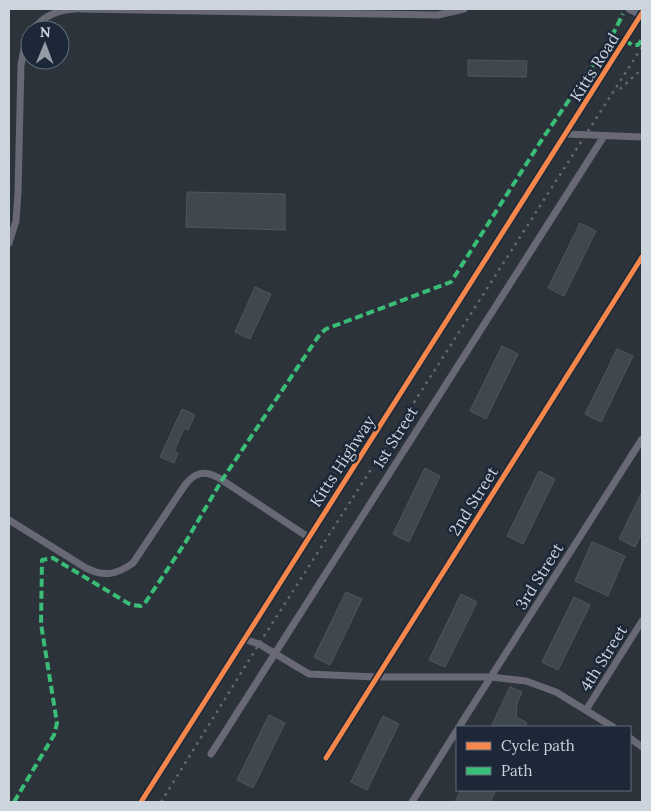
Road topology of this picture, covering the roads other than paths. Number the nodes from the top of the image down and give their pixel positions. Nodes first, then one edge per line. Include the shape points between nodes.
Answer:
1 (76, 9) edge
2 (81, 9) edge
3 (464, 9) edge
4 (629, 9) edge
5 (641, 14) edge
6 (42, 20) edge
7 (20, 65) edge
8 (566, 134) junction
9 (604, 136) junction
10 (642, 137) edge
11 (9, 243) edge
12 (642, 257) edge
13 (642, 440) edge
14 (9, 520) edge
15 (308, 537) junction
16 (642, 621) edge
17 (244, 639) junction
18 (273, 654) junction
19 (376, 677) junction
20 (491, 678) junction
21 (586, 710) junction
22 (460, 726) edge
23 (611, 726) edge
24 (456, 732) edge
25 (631, 739) edge
26 (642, 747) edge
27 (211, 754) dead end
28 (326, 758) dead end
29 (141, 802) edge
30 (412, 802) edge

1 - 6 street via 51,14
2 - 3 street via 438,15
4 - 5 street
5 - 8 street, Kitts Road
7 - 11 street via 16,221
8 - 9 street
8 - 15 street, Kitts Highway
9 - 10 street
9 - 18 street, 1st Street
12 - 19 street, 2nd Street
13 - 20 street, 3rd Street
14 - 15 street via 98,574 122,572 133,564 185,485 193,475 202,472 219,478
15 - 17 street, Kitts Highway
16 - 21 street, 4th Street
17 - 18 street
17 - 29 street, Kitts Highway
18 - 19 street via 309,674
18 - 27 street, 1st Street
19 - 20 street
19 - 28 street, 2nd Street
20 - 21 street via 538,684
20 - 22 street, 3rd Street
21 - 23 street
24 - 30 street, 3rd Street
25 - 26 street

